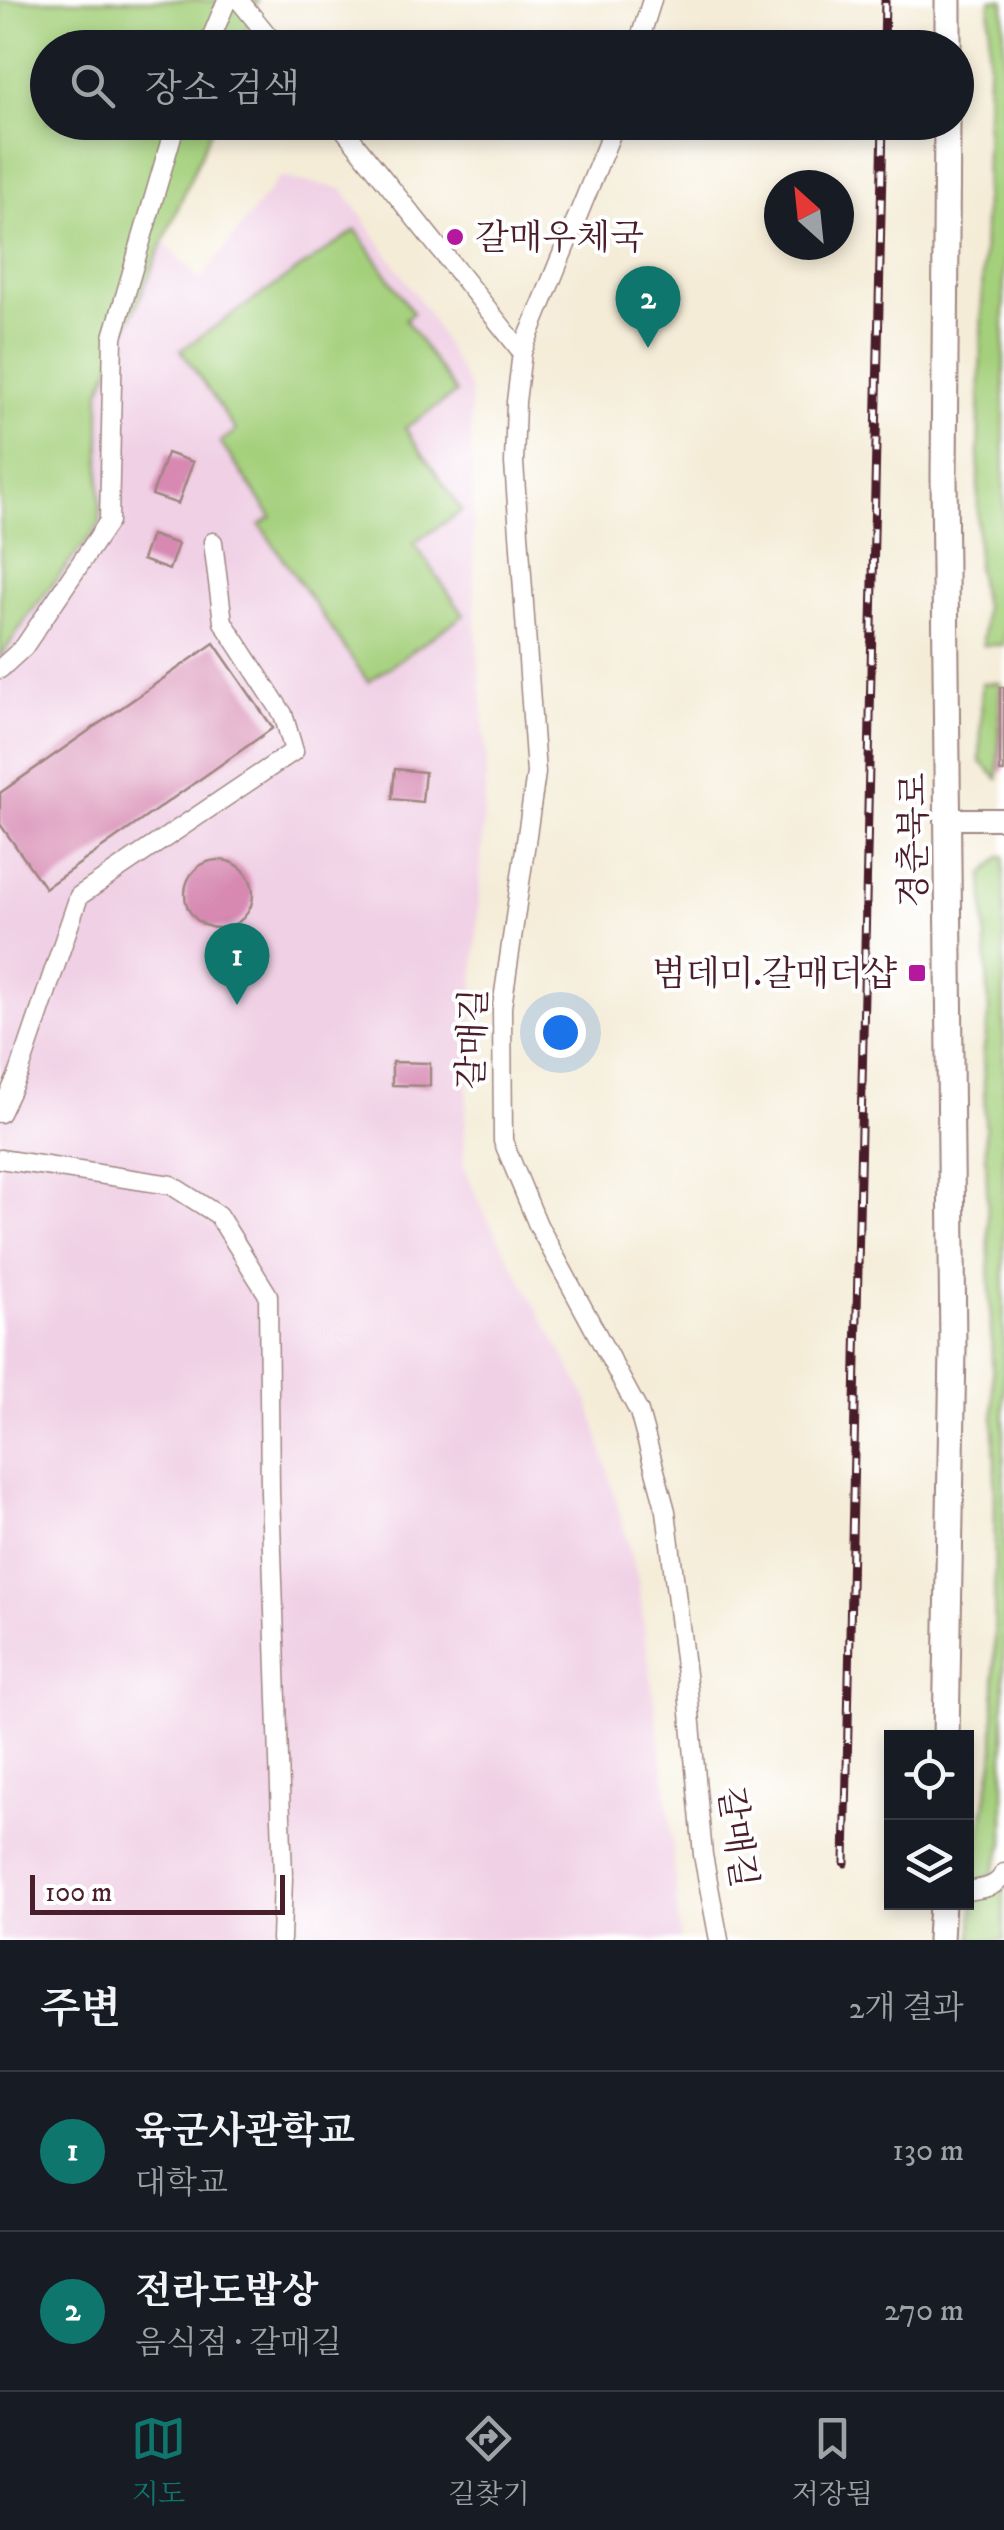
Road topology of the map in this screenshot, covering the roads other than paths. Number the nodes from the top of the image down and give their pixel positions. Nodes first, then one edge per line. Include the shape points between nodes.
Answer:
1 (227, 0) edge
2 (240, 0) edge
3 (652, 0) edge
4 (948, 0) edge
5 (214, 30) edge
6 (264, 30) edge
7 (642, 30) edge
8 (948, 30) edge
9 (171, 140) edge
10 (352, 140) edge
11 (609, 140) edge
12 (947, 140) edge
13 (522, 352) junction
14 (213, 542) dead end
15 (0, 670) edge
16 (948, 819) junction
17 (1004, 819) edge
18 (0, 1113) edge
19 (0, 1159) edge
20 (946, 1730) edge
21 (1004, 1873) edge
22 (974, 1890) edge
23 (942, 1910) edge
24 (281, 1940) edge
25 (719, 1940) edge
26 (940, 1940) edge

1 - 5 street
2 - 6 street
3 - 7 street
4 - 8 main road
9 - 15 street via 113,337 109,521 24,647
10 - 13 street
11 - 13 street, 갈매길
12 - 16 main road, 경춘북로
13 - 25 street, 갈매길 via 514,463 536,773 502,1007 503,1141 538,1225 639,1412 666,1510
14 - 18 street via 224,622 282,714 294,751 79,896
16 - 17 street
16 - 20 main road, 경춘북로 via 954,1348
19 - 24 street via 171,1185 218,1215 268,1295
21 - 22 street via 1000,1881
23 - 26 main road

